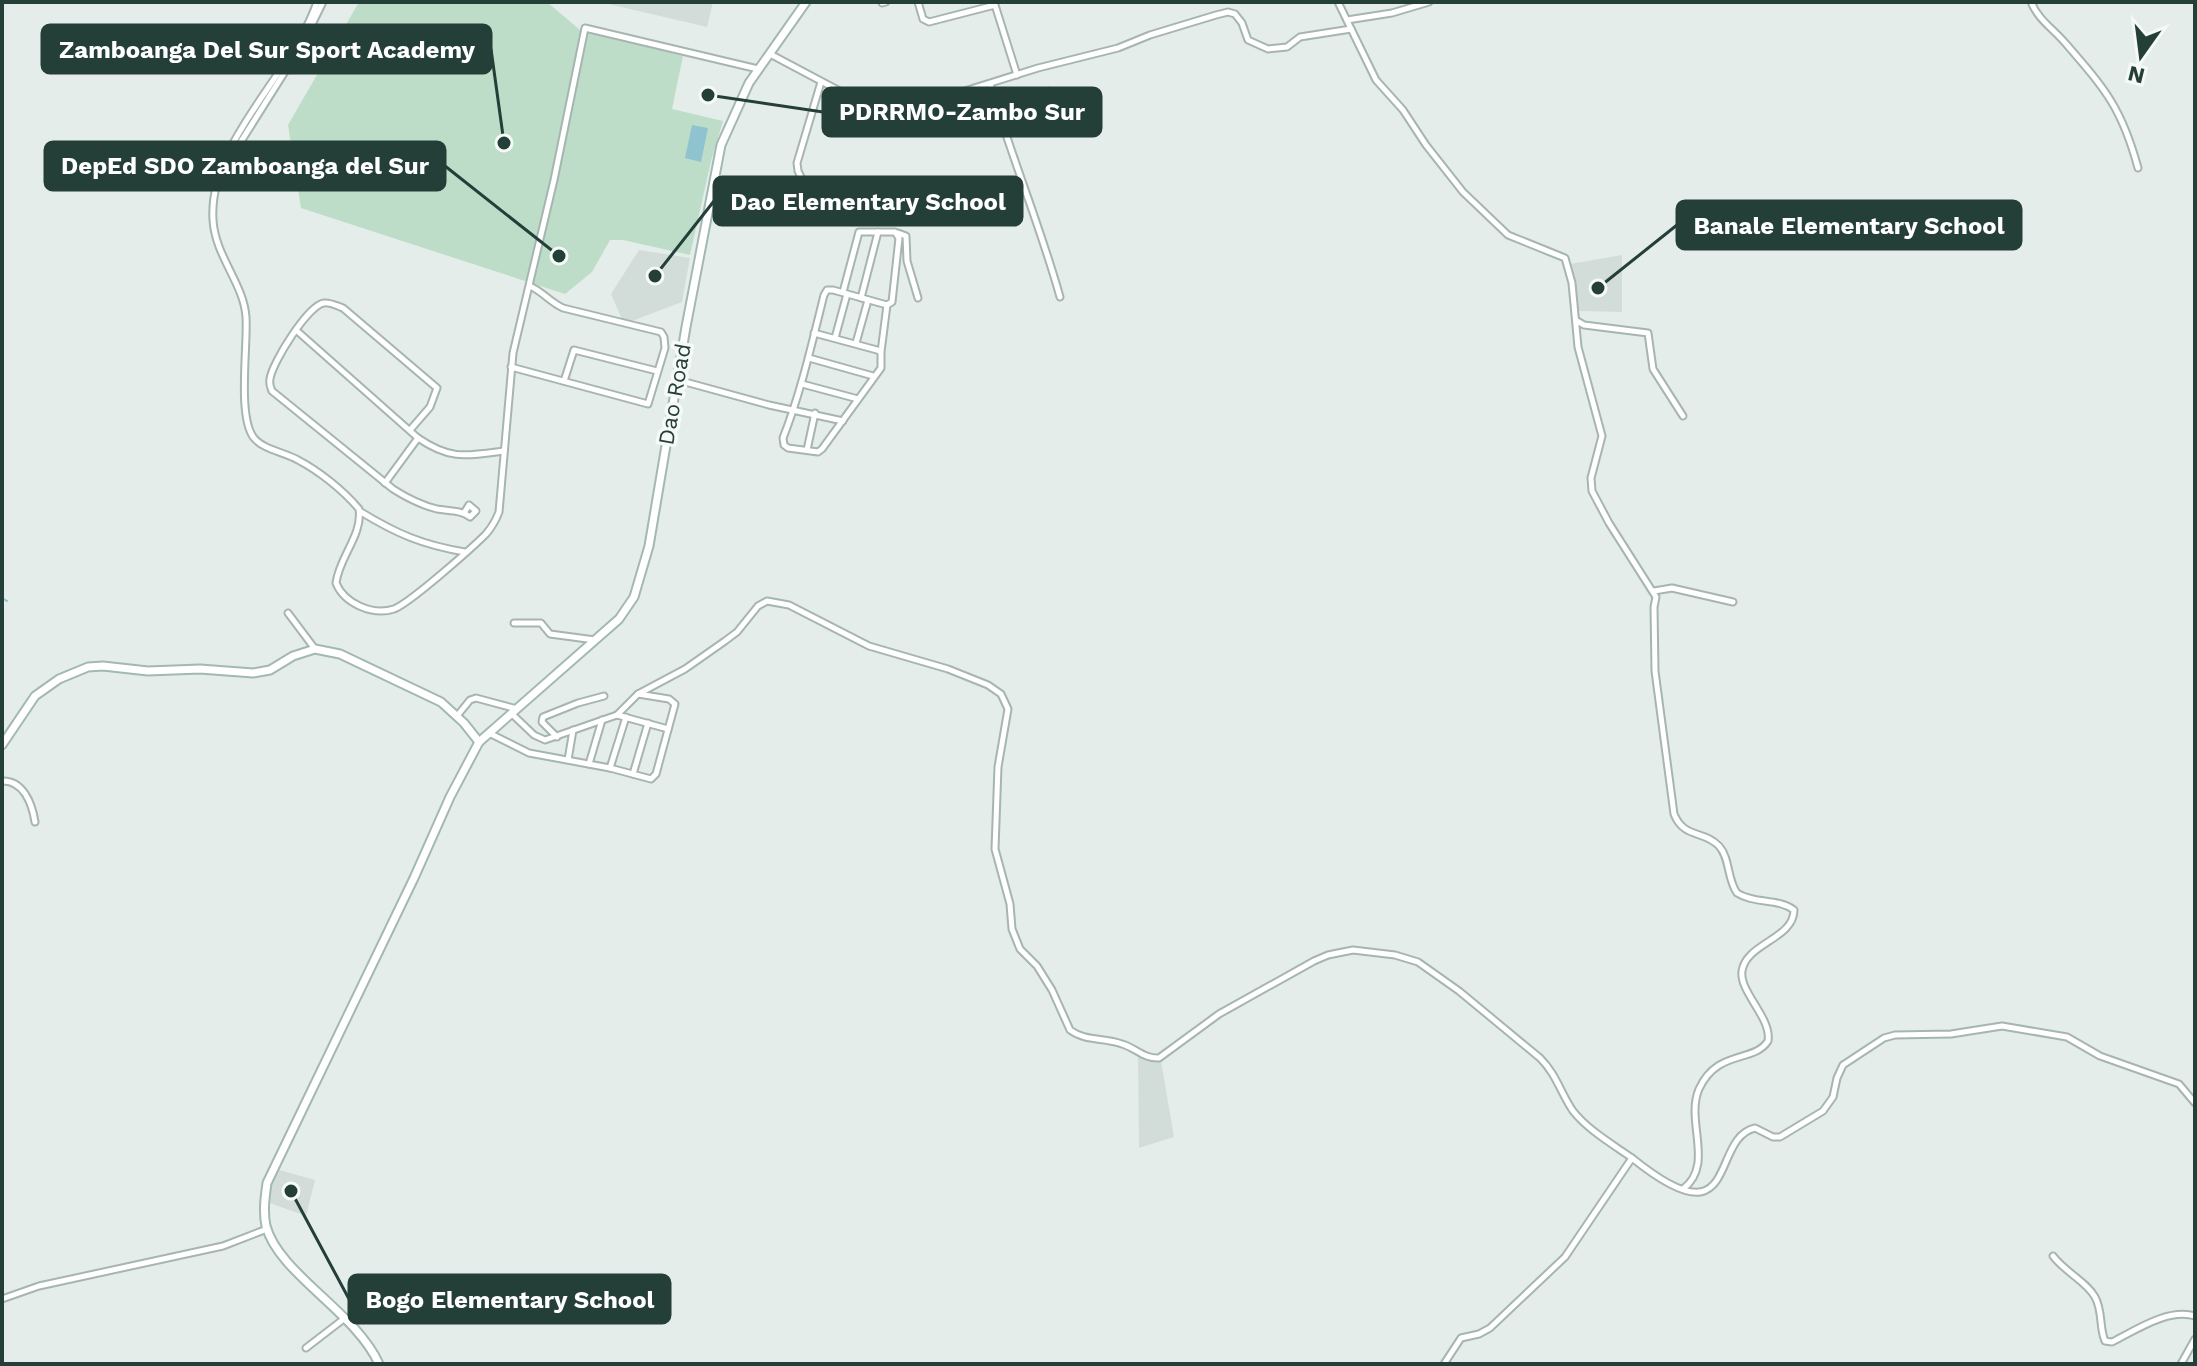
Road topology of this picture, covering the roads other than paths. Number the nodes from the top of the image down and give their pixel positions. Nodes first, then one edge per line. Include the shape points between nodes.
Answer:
1 (320, 2) edge
2 (806, 2) edge
3 (918, 2) edge
4 (1338, 2) edge
5 (1429, 2) edge
6 (2031, 2) edge
7 (1347, 20) junction
8 (1351, 29) junction
9 (770, 54) junction
10 (758, 69) junction
11 (1017, 75) junction
12 (821, 82) junction
13 (990, 84) junction
14 (1049, 91) dead end
15 (997, 107) junction
16 (940, 123) dead end
17 (2138, 168) dead end
18 (709, 206) junction
19 (878, 232) junction
20 (897, 233) junction
21 (530, 286) junction
22 (845, 293) junction
23 (1060, 297) dead end
24 (918, 298) dead end
25 (864, 299) junction
26 (887, 305) junction
27 (1576, 320) junction
28 (296, 330) junction
29 (814, 333) junction
30 (835, 338) junction
31 (856, 343) junction
32 (881, 352) junction
33 (809, 358) junction
34 (511, 367) junction
35 (657, 371) junction
36 (873, 376) junction
37 (677, 380) junction
38 (564, 381) junction
39 (802, 384) junction
40 (858, 399) junction
41 (793, 409) junction
42 (815, 413) junction
43 (1683, 416) dead end
44 (843, 421) junction
45 (410, 430) junction
46 (418, 438) junction
47 (807, 450) junction
48 (503, 451) junction
49 (385, 483) junction
50 (361, 512) junction
51 (464, 513) dead end
52 (466, 552) junction
53 (1654, 591) junction
54 (1733, 602) dead end
55 (288, 613) dead end
56 (514, 623) dead end
57 (595, 640) junction
58 (315, 649) junction
59 (638, 694) junction
60 (604, 696) dead end
61 (515, 712) junction
62 (617, 715) junction
63 (457, 716) junction
64 (626, 717) junction
65 (602, 719) junction
66 (648, 723) junction
67 (573, 729) junction
68 (668, 729) junction
69 (489, 733) junction
70 (557, 737) junction
71 (479, 742) junction
72 (2, 745) edge
73 (568, 760) junction
74 (589, 764) junction
75 (610, 768) junction
76 (633, 774) junction
77 (2, 781) edge
78 (35, 822) dead end
79 (2195, 1103) edge
80 (1632, 1158) junction
81 (1683, 1189) junction
82 (267, 1229) junction
83 (2053, 1256) dead end
84 (2, 1299) edge
85 (2195, 1316) edge
86 (346, 1317) junction
87 (2195, 1339) edge
88 (306, 1348) dead end
89 (379, 1364) edge
90 (1444, 1364) edge
91 (2181, 1364) edge

1 - 50 street via 221,165 213,219 246,314 250,430 261,444 320,475
2 - 9 street, Dao Road
3 - 11 street via 929,22 995,5
4 - 7 street
5 - 7 street
6 - 17 street via 2041,20 2109,94 2129,133
7 - 8 street
8 - 11 street via 1300,37 1289,47 1268,49 1248,40 1239,19 1225,13
8 - 27 street via 1376,80 1463,192 1508,235 1565,258
9 - 10 street, Dao Road
9 - 12 street
10 - 18 street, Dao Road via 728,126
10 - 21 street via 585,28
11 - 13 street
12 - 13 street via 893,112
12 - 18 street via 797,163 812,208 733,202 727,209
13 - 15 street
14 - 15 street
15 - 16 street
15 - 23 street
18 - 37 street, Dao Road
19 - 20 street
19 - 22 street via 859,232
19 - 25 street
20 - 24 street via 906,236
20 - 26 street via 892,302
21 - 34 street
21 - 35 street via 563,308 661,332 665,342
22 - 25 street
22 - 29 street via 826,292
22 - 30 street
25 - 26 street
25 - 31 street
26 - 32 street
27 - 43 street via 1648,333 1653,369
27 - 53 street via 1602,436 1592,491
28 - 45 street
28 - 45 street via 320,304 330,303 406,359 437,388 433,402
28 - 49 street via 271,375 272,391
29 - 30 street
29 - 33 street
30 - 31 street
31 - 32 street
32 - 36 street via 881,368
33 - 36 street
33 - 39 street
34 - 38 street
34 - 48 street
35 - 38 street via 574,350
35 - 38 street via 651,400 644,404
36 - 40 street
37 - 41 street
37 - 57 street, Dao Road via 639,583 629,608
39 - 40 street
39 - 41 street
40 - 44 street
41 - 42 street
41 - 47 street via 784,445
42 - 44 street
42 - 47 street
44 - 47 street via 820,451
45 - 46 street
46 - 48 street via 449,454
46 - 49 street
48 - 52 street via 499,512 487,533
49 - 51 street via 425,505
50 - 52 street via 412,540
50 - 52 street via 336,583 346,597 365,608 384,611 399,606
53 - 54 street via 1672,588
53 - 81 street via 1655,671 1677,822 1722,849 1737,893 1786,904 1794,913 1744,966 1743,979 1768,1041 1757,1051 1721,1063 1699,1089 1694,1113 1699,1159
55 - 58 street
56 - 57 street via 541,623 550,634
57 - 61 street, Dao Road
58 - 63 street via 340,654 436,700
58 - 72 street via 253,673 88,667 35,696
59 - 62 street
59 - 68 street via 674,702
59 - 80 street via 725,641 767,601 796,608 869,646 972,677 1001,694 1008,709 995,832 1012,929 1020,949 1052,990 1070,1030 1159,1058 1209,1019 1328,955 1353,950 1395,955 1427,968 1503,1026 1552,1070 1580,1119
60 - 70 street via 543,717
61 - 63 street via 476,698
61 - 69 street, Dao Road
61 - 70 street via 539,738
62 - 64 street
62 - 65 street
63 - 71 street
64 - 66 street
64 - 75 street
65 - 67 street
65 - 74 street
66 - 68 street
66 - 76 street
67 - 70 street
67 - 73 street
68 - 76 street via 654,777
69 - 71 street, Dao Road
69 - 73 street via 517,749
71 - 82 street via 267,1183
73 - 74 street
74 - 75 street
75 - 76 street
77 - 78 street via 18,784
79 - 81 street via 2179,1084 2057,1035 2002,1026 1895,1035 1843,1065 1823,1111 1780,1137 1755,1128 1744,1131 1709,1189
80 - 81 street
80 - 90 street via 1555,1268 1487,1330 1461,1338
82 - 84 street via 223,1246 39,1286
82 - 86 street via 293,1267
83 - 85 street via 2096,1298 2105,1341 2166,1317
86 - 88 street
86 - 89 street
87 - 91 street

